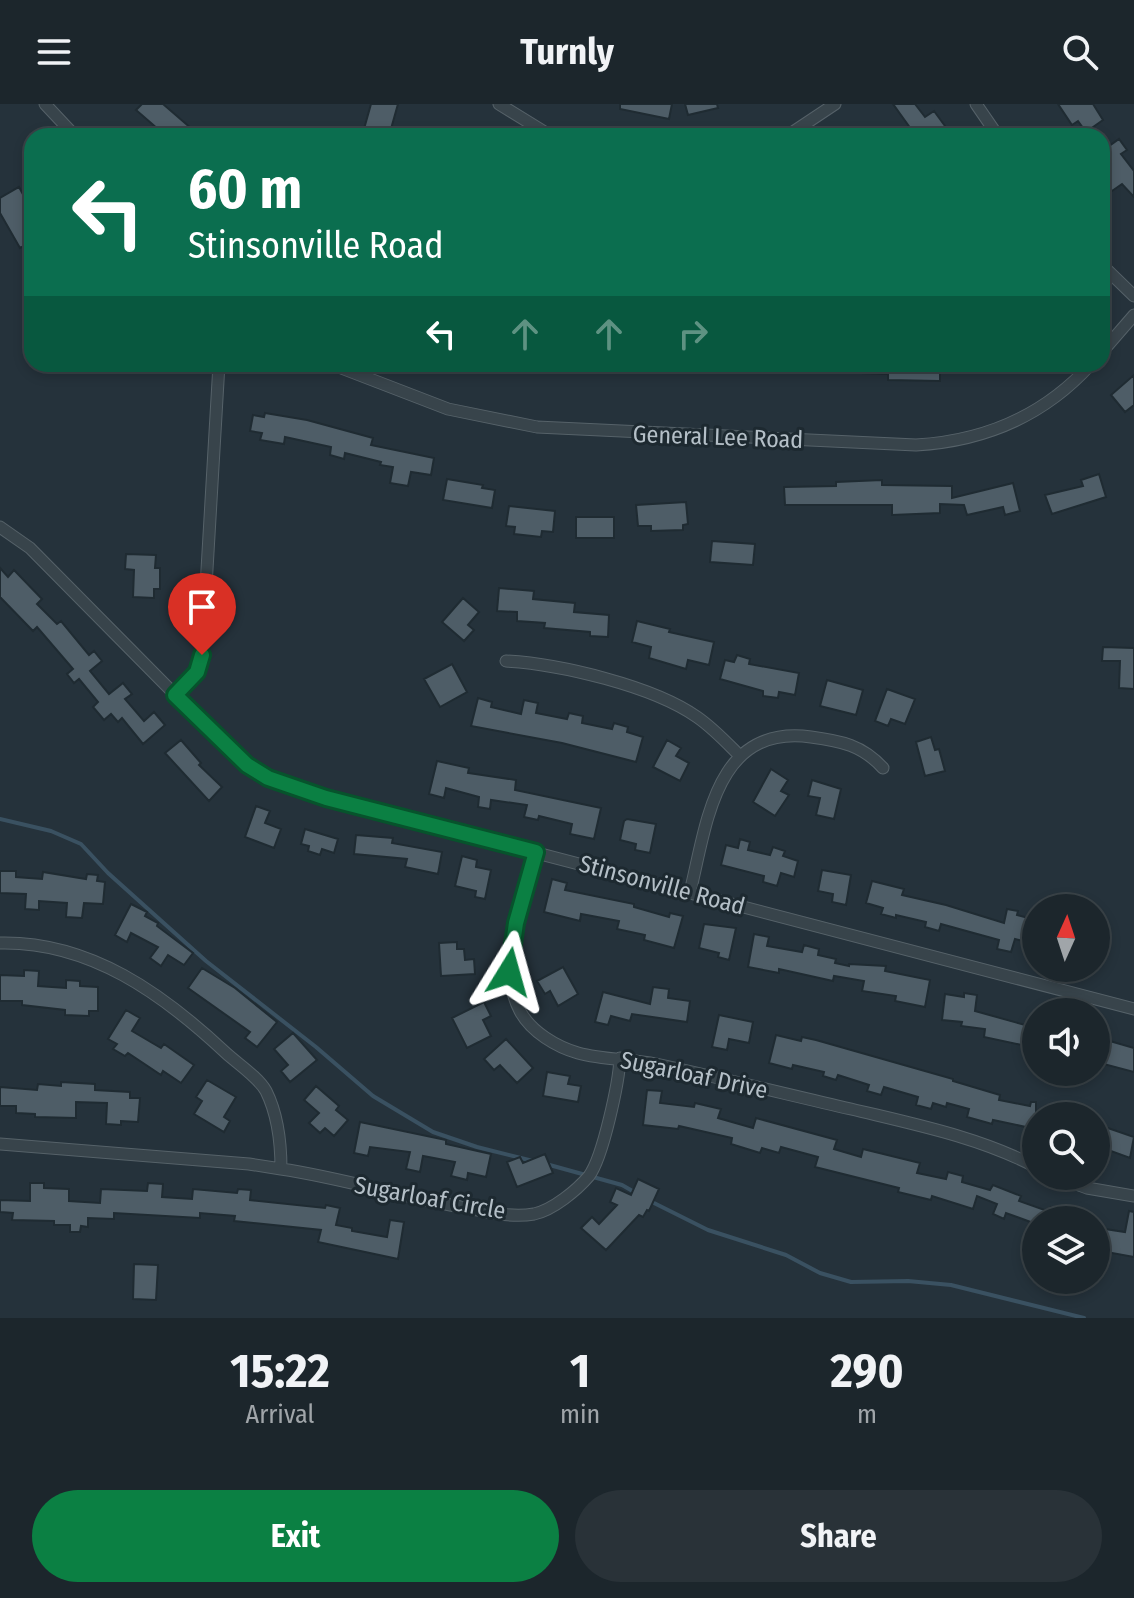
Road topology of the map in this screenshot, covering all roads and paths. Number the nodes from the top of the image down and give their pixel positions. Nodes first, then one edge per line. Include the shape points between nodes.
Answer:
1 (45, 104) edge
2 (499, 104) edge
3 (835, 104) edge
4 (976, 104) edge
5 (68, 128) edge
6 (538, 128) edge
7 (799, 128) edge
8 (992, 128) edge
9 (1110, 273) edge
10 (1134, 296) edge
11 (1134, 315) edge
12 (1110, 343) edge
13 (219, 372) edge
14 (352, 372) edge
15 (1082, 372) edge
16 (0, 527) edge
17 (506, 661) dead end
18 (175, 695) junction
19 (739, 755) junction
20 (883, 768) dead end
21 (536, 852) junction
22 (690, 892) junction
23 (0, 943) edge
24 (1134, 1009) edge
25 (620, 1058) junction
26 (0, 1144) edge
27 (1022, 1161) edge
28 (281, 1169) junction
29 (1099, 1190) edge
30 (1134, 1196) edge

1 - 5 street
2 - 6 street
3 - 7 street
4 - 8 street
9 - 10 street
11 - 12 street
13 - 18 street via 202,655 197,672
14 - 15 street, General Lee Road via 448,409 537,427 916,445 969,439 1007,425 1042,406
16 - 18 street, Stinsonville Road via 60,576
17 - 19 street via 538,663 667,701 697,717
18 - 21 street, Stinsonville Road via 247,765 268,778
19 - 20 street via 794,734 836,740 868,752
19 - 22 street via 712,803
21 - 22 street, Stinsonville Road
21 - 25 street, Sugarloaf Drive via 510,955 509,972 520,1010 557,1045
22 - 24 street, Stinsonville Road
23 - 28 street via 69,950 128,977 198,1027 265,1089 280,1143
25 - 27 street, Sugarloaf Drive via 914,1124
25 - 28 street, Sugarloaf Circle via 619,1080 590,1174 562,1200 535,1214 451,1206
26 - 28 street, Sugarloaf Circle
29 - 30 street

